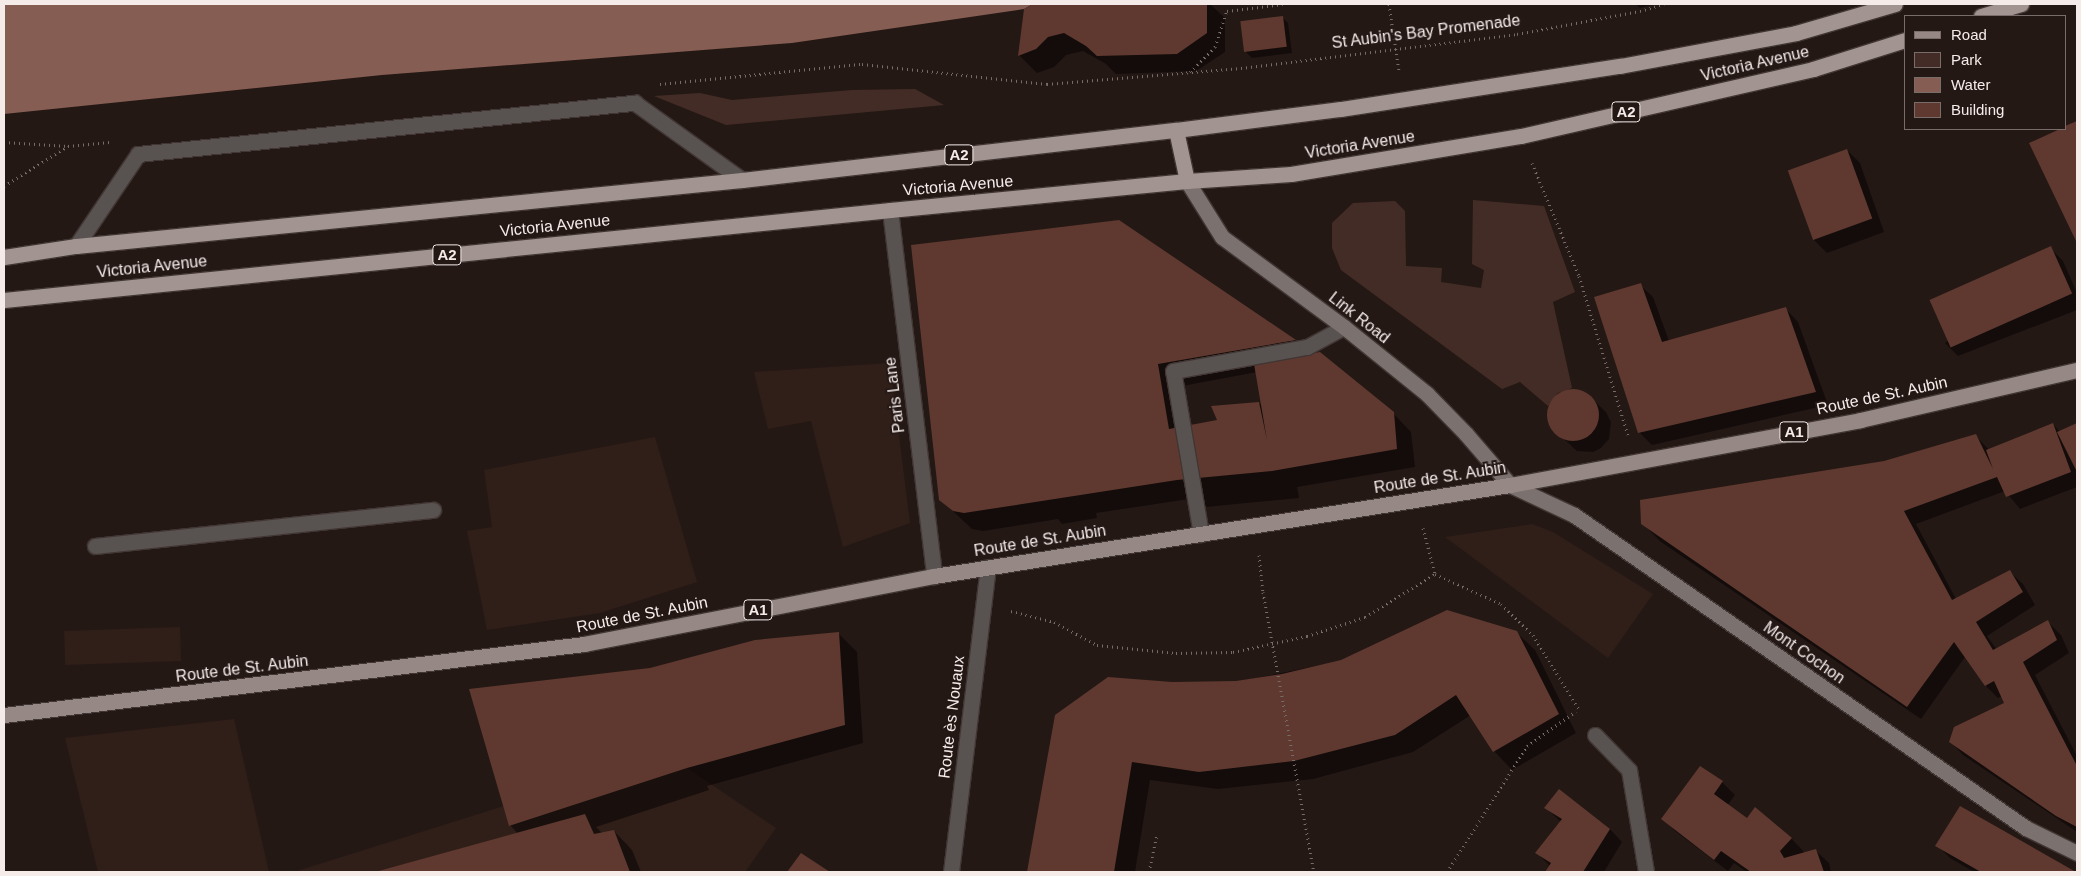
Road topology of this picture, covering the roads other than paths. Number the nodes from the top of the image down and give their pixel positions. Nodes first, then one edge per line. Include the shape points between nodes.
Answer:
1 (1894, 4) edge
2 (2021, 4) edge
3 (1984, 15) edge
4 (1904, 40) edge
5 (1176, 130) junction
6 (742, 180) junction
7 (1187, 181) junction
8 (890, 210) junction
9 (76, 246) junction
10 (4, 257) edge
11 (4, 300) edge
12 (1344, 327) junction
13 (2077, 370) edge
14 (1510, 485) junction
15 (434, 510) dead end
16 (1201, 534) junction
17 (95, 546) dead end
18 (988, 567) junction
19 (934, 576) junction
20 (4, 715) edge
21 (1594, 735) road end
22 (2077, 853) edge
23 (951, 872) edge
24 (1646, 872) edge

1 - 5 highway, Victoria Avenue / A2 via 1796,33 1620,66
2 - 3 highway
4 - 7 highway, Victoria Avenue / A2 via 1813,69 1521,136 1292,174
5 - 6 highway, Victoria Avenue / A2
5 - 7 highway
6 - 9 highway, Victoria Avenue / A2
6 - 9 street via 635,103 138,154
7 - 8 highway, Victoria Avenue / A2
7 - 12 main road, Link Road via 1222,237
8 - 11 highway, Victoria Avenue / A2
8 - 19 street, Paris Lane
9 - 10 highway, Victoria Avenue / A2
12 - 14 main road, Link Road via 1427,394
12 - 16 street via 1307,347 1173,372
13 - 14 main road, Route de St. Aubin / A1 via 1860,420
14 - 16 main road, Route de St. Aubin / A1
14 - 22 main road, Mont Cochon via 1574,515 2026,828
15 - 17 street
16 - 18 main road, Route de St. Aubin / A1
18 - 19 main road, Route de St. Aubin / A1
18 - 23 street, Route ès Nouaux
19 - 20 main road, Route de St. Aubin / A1 via 584,644
21 - 24 street via 1628,770

